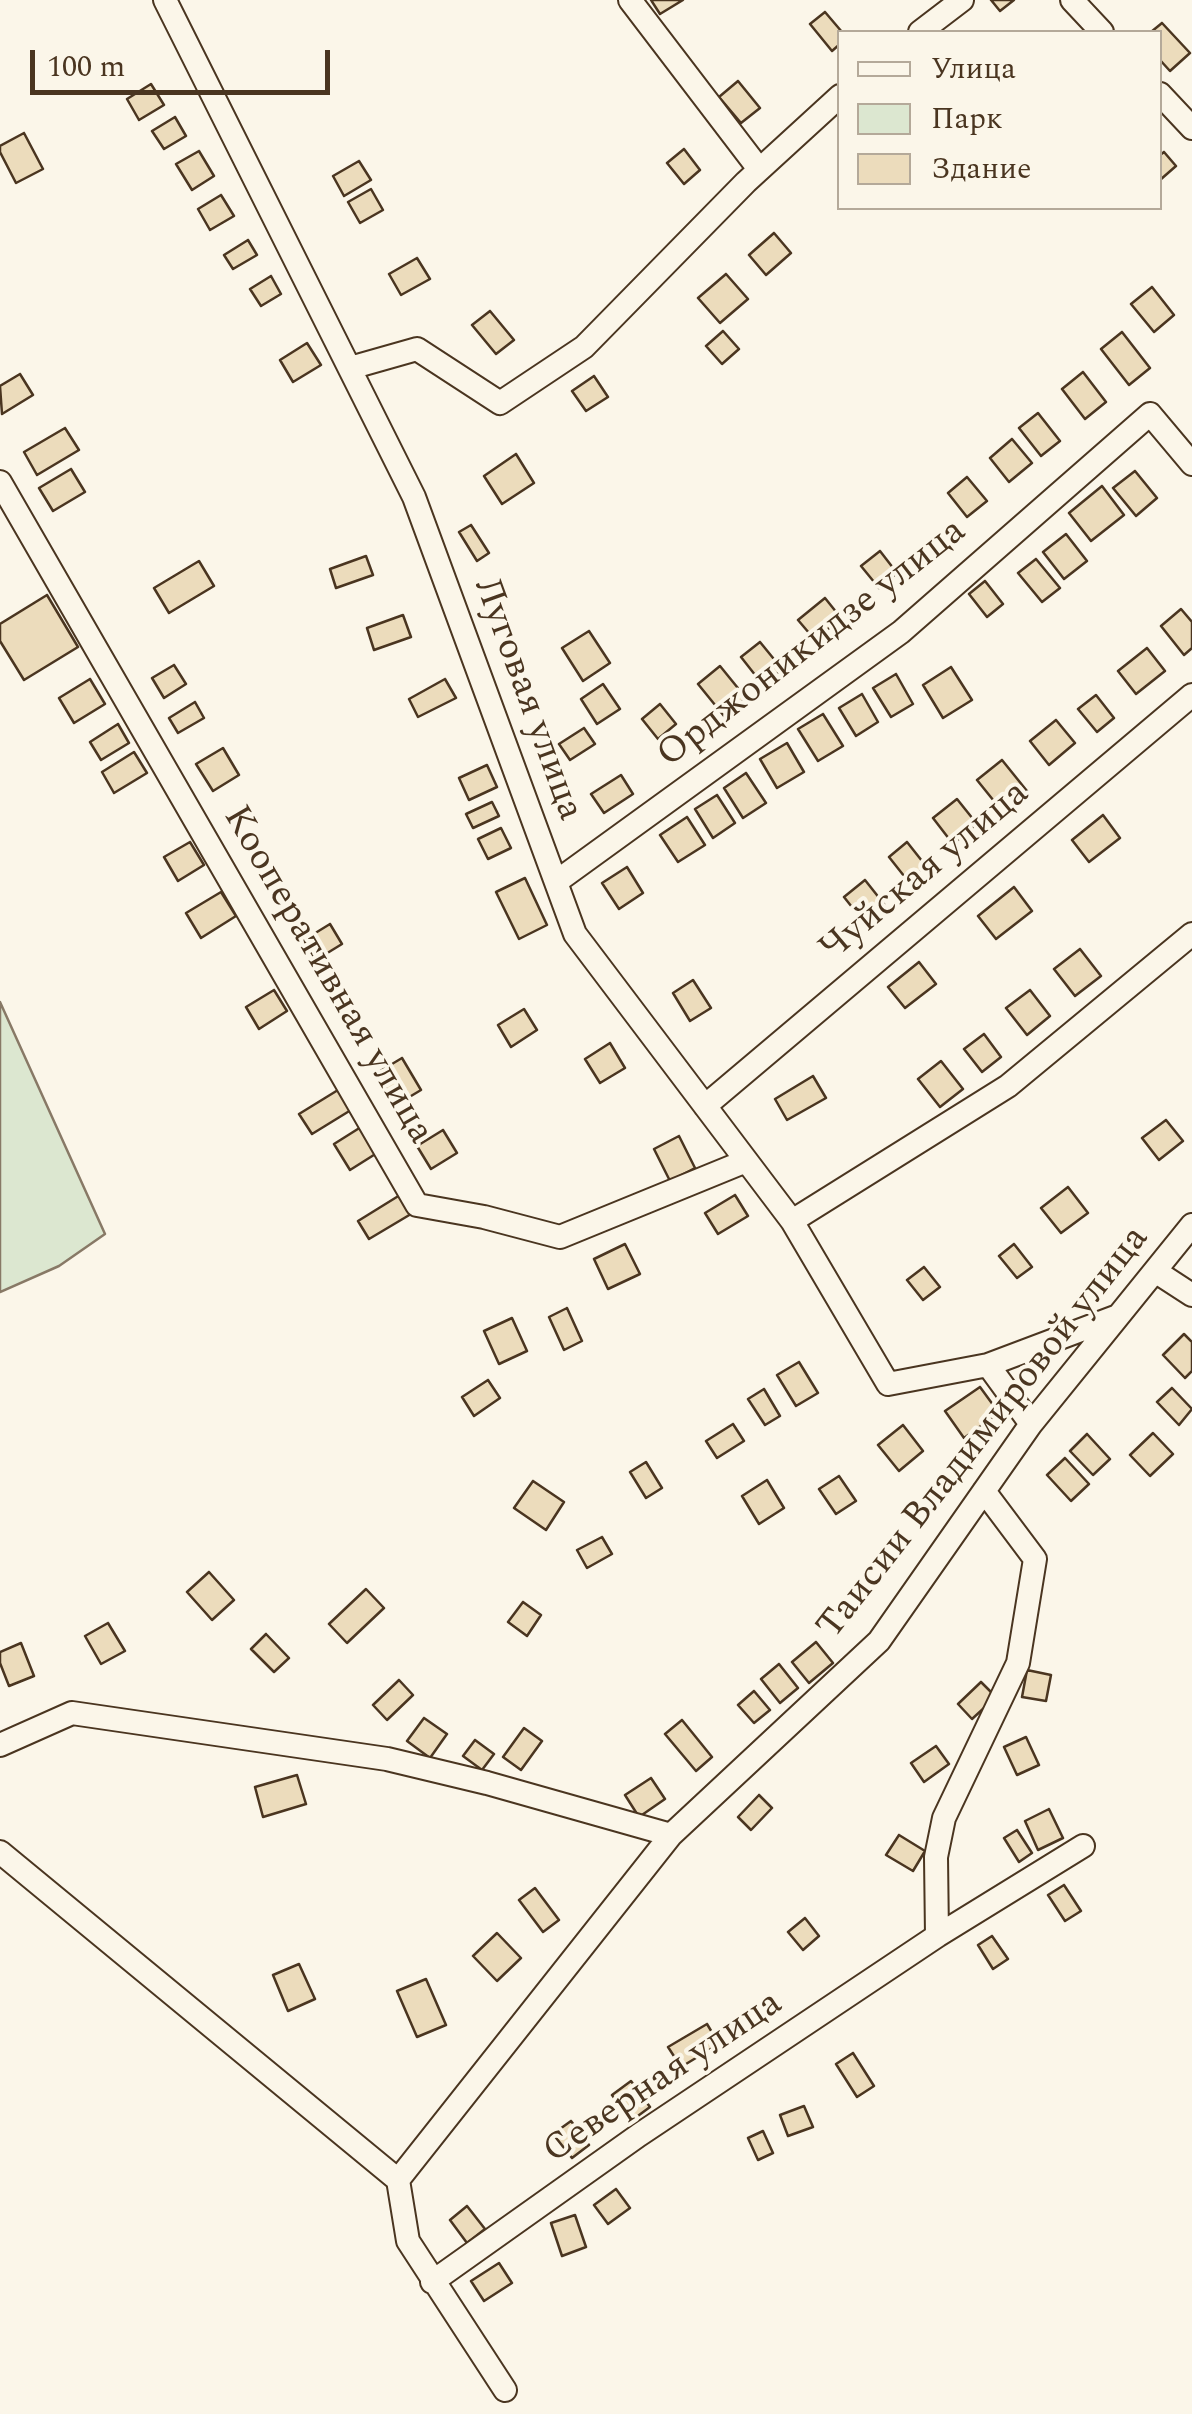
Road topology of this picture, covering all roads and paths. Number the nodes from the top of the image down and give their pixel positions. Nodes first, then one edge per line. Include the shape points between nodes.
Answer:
1 (165, 0) edge
2 (630, 0) edge
3 (962, 0) edge
4 (1072, 0) edge
5 (923, 30) edge
6 (1100, 30) edge
7 (1162, 96) edge
8 (837, 99) edge
9 (1192, 128) edge
10 (759, 169) junction
11 (350, 368) junction
12 (1192, 464) edge
13 (0, 482) edge
14 (1192, 694) edge
15 (556, 882) junction
16 (1192, 934) edge
17 (705, 1106) junction
18 (746, 1161) junction
19 (792, 1221) junction
20 (1192, 1225) edge
21 (1155, 1271) junction
22 (1192, 1295) edge
23 (1118, 1316) junction
24 (988, 1364) junction
25 (1031, 1424) junction
26 (984, 1491) junction
27 (0, 1745) edge
28 (671, 1835) junction
29 (1083, 1846) dead end
30 (0, 1852) edge
31 (937, 1936) junction
32 (398, 2180) junction
33 (432, 2282) junction
34 (504, 2390) dead end

1 - 11 street, Луговая улица
2 - 10 street
3 - 5 street
4 - 6 street
7 - 9 street
8 - 10 street
10 - 11 street via 584,347 500,403 417,349
11 - 15 street, Луговая улица via 414,497
12 - 15 street, Орджоникидзе улица via 1150,414 901,632
13 - 18 street, Кооперативная улица via 417,1205 560,1237
14 - 17 street, Чуйская улица
15 - 17 street, Луговая улица via 575,934
16 - 19 street via 1008,1086
17 - 18 street, Луговая улица
18 - 19 street, Луговая улица
19 - 24 street, Луговая улица via 888,1384
20 - 21 street, Таисии Владимировой улица
21 - 22 street
21 - 23 street, Таисии Владимировой улица
23 - 24 street
23 - 25 street, Таисии Владимировой улица
24 - 25 street
25 - 26 street, Таисии Владимировой улица
26 - 28 street, Таисии Владимировой улица via 878,1641
26 - 31 street via 1036,1559 1018,1663 944,1818 936,1856
27 - 28 street via 72,1713 386,1759
28 - 32 street, Таисии Владимировой улица
29 - 31 street, Северная улица
30 - 32 street
31 - 33 street, Северная улица
32 - 33 street via 408,2241
33 - 34 street

